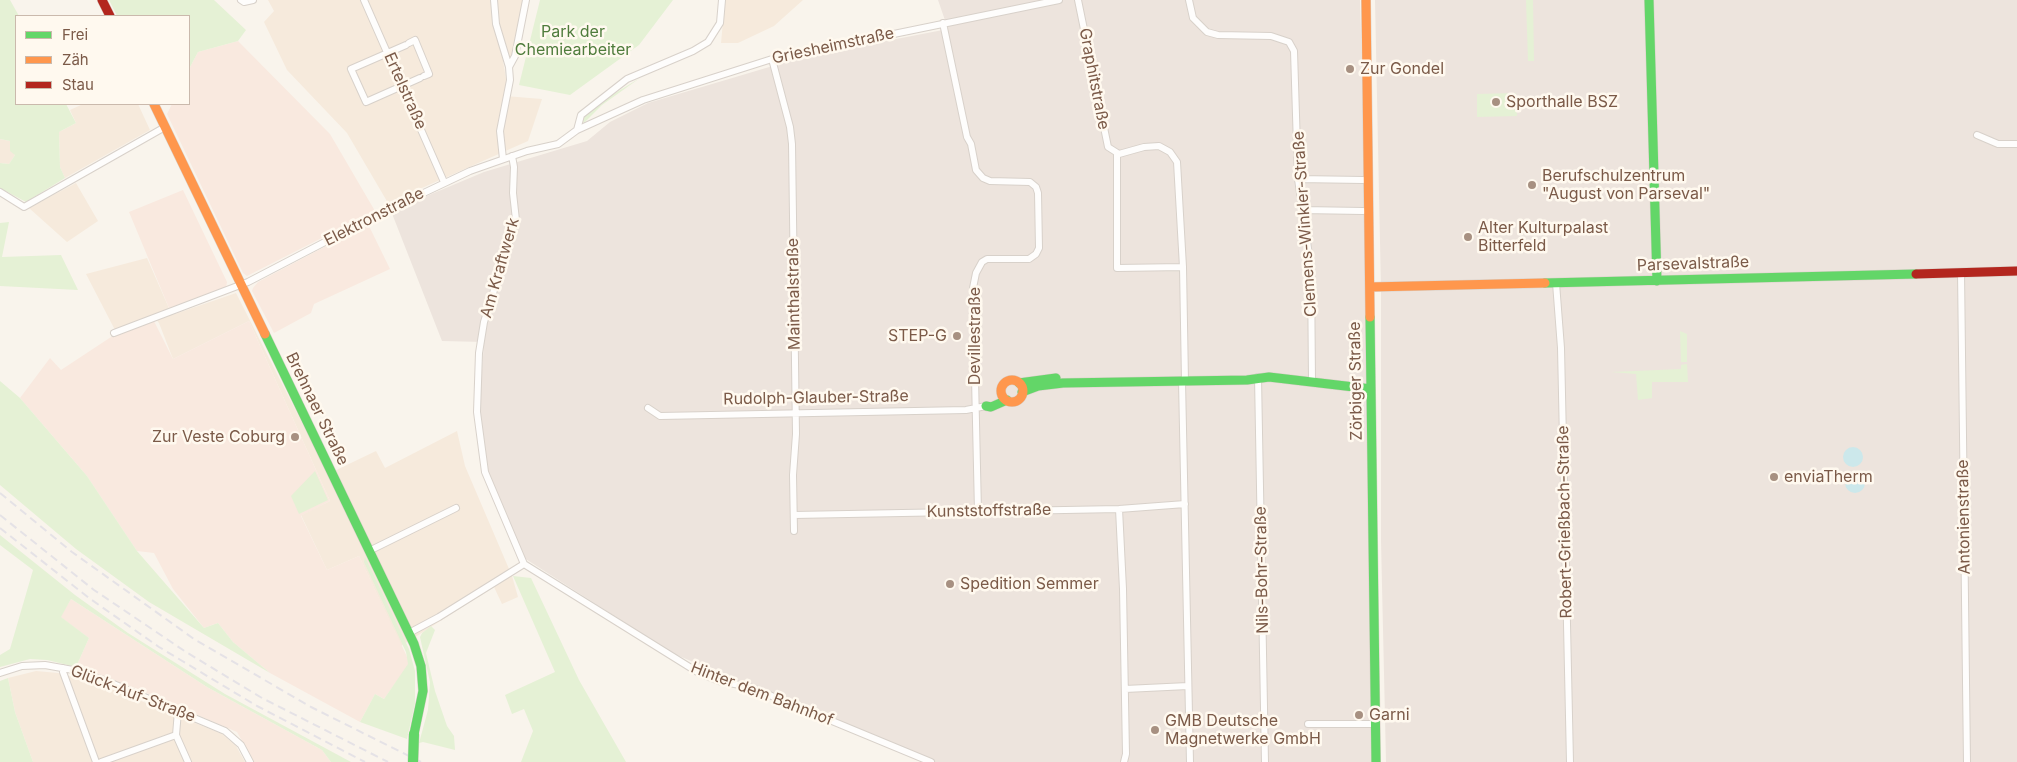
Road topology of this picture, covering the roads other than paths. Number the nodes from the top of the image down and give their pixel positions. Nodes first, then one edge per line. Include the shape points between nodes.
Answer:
1 (102, 0) edge
2 (253, 0) edge
3 (364, 0) edge
4 (494, 0) edge
5 (526, 0) edge
6 (722, 0) edge
7 (1059, 0) edge
8 (1078, 0) edge
9 (1189, 0) edge
10 (1366, 0) edge
11 (1650, 0) edge
12 (243, 1) edge
13 (110, 15) edge
14 (943, 23) junction
15 (388, 53) junction
16 (772, 59) junction
17 (508, 67) junction
18 (402, 86) junction
19 (154, 105) edge
20 (165, 127) junction
21 (578, 130) junction
22 (1977, 135) dead end
23 (2017, 144) edge
24 (1117, 154) junction
25 (512, 156) junction
26 (503, 159) junction
27 (1298, 179) junction
28 (1363, 180) dead end
29 (444, 182) junction
30 (0, 192) edge
31 (1302, 210) junction
32 (1363, 211) dead end
33 (1183, 267) junction
34 (2017, 271) edge
35 (1961, 272) junction
36 (1657, 281) junction
37 (1556, 283) junction
38 (240, 285) junction
39 (1370, 287) junction
40 (114, 333) dead end
41 (1258, 377) junction
42 (1184, 379) junction
43 (1312, 381) junction
44 (1020, 388) junction
45 (1371, 388) junction
46 (1004, 397) junction
47 (981, 407) junction
48 (648, 408) dead end
49 (796, 413) junction
50 (1184, 504) junction
51 (456, 508) dead end
52 (1118, 509) junction
53 (978, 512) junction
54 (794, 515) junction
55 (794, 531) dead end
56 (369, 551) junction
57 (524, 564) junction
58 (409, 633) junction
59 (63, 668) junction
60 (0, 673) edge
61 (1188, 686) junction
62 (1125, 689) junction
63 (178, 711) junction
64 (1308, 724) dead end
65 (1376, 724) junction
66 (176, 735) junction
67 (96, 762) edge
68 (101, 762) edge
69 (188, 762) edge
70 (250, 762) edge
71 (413, 762) edge
72 (931, 762) edge
73 (1124, 762) edge
74 (1190, 762) edge
75 (1265, 762) edge
76 (1376, 762) edge
77 (1570, 762) edge
78 (1967, 762) edge

1 - 13 main road
2 - 12 street
3 - 15 street, Ertelstraße
4 - 17 street via 496,24
5 - 17 street via 515,56
6 - 21 street via 720,23 708,42 627,79 580,114
7 - 14 street, Griesheimstraße
8 - 24 street, Graphitstraße via 1106,144
9 - 27 street, Clemens-Winkler-Straße via 1193,18 1207,32 1271,36 1289,42 1296,65
10 - 39 main road, Zörbiger Straße
11 - 36 main road
14 - 16 street, Griesheimstraße
14 - 47 street, Devillestraße via 976,170 986,180 1027,182 1036,187 1038,193 1039,248 1036,254 1029,259 987,259 976,273 974,288
15 - 18 street, Ertelstraße
15 - 18 street via 415,40 429,74
15 - 18 street via 351,69 366,102
16 - 21 street, Griesheimstraße via 652,97
16 - 49 street, Mainthalstraße via 792,144
17 - 26 street via 509,90 500,131
18 - 29 street, Ertelstraße
19 - 20 main road, Brehnaer Straße
20 - 30 street via 24,207
20 - 38 main road, Brehnaer Straße
21 - 25 street via 558,144
22 - 23 street via 1998,144
24 - 33 street via 1155,146 1167,149 1175,158 1179,172
24 - 33 street via 1117,268
25 - 26 street, Elektronstraße
25 - 57 street, Am Kraftwerk via 516,220 484,322 478,362 477,412 485,472
26 - 29 street, Elektronstraße
27 - 28 street
27 - 31 street, Clemens-Winkler-Straße
29 - 38 street, Elektronstraße
31 - 32 street
31 - 43 street, Clemens-Winkler-Straße via 1311,269
33 - 42 street
34 - 35 main road, Parsevalstraße
35 - 36 main road, Parsevalstraße
35 - 78 street, Antonienstraße
36 - 37 main road, Parsevalstraße
37 - 39 main road, Parsevalstraße
37 - 77 street, Robert-Grießbach-Straße via 1561,348
38 - 40 street, Elektronstraße
38 - 56 main road, Brehnaer Straße
39 - 45 main road, Zörbiger Straße
41 - 42 main road via 1247,374
41 - 43 main road
41 - 75 street, Nils-Bohr-Straße
42 - 44 main road via 1055,378
42 - 50 street
43 - 45 main road
44 - 46 main road via 1017,400
44 - 46 main road via 1014,380 1006,382 1002,388
45 - 65 main road, Zörbiger Straße
46 - 47 main road
47 - 49 street, Rudolph-Glauber-Straße
47 - 53 street
48 - 49 street, Rudolph-Glauber-Straße via 660,416
49 - 54 street, Mainthalstraße
50 - 52 street, Kunststoffstraße
50 - 61 street
51 - 56 street
52 - 53 street, Kunststoffstraße
52 - 62 street via 1123,568
53 - 54 street, Kunststoffstraße
54 - 55 street, Mainthalstraße
56 - 58 main road, Brehnaer Straße
57 - 58 street
57 - 72 street, Hinter dem Bahnhof via 699,673 750,687
58 - 71 main road, Brehnaer Straße, bridge via 423,682
59 - 60 street, Glück-Auf-Straße via 33,665
59 - 63 street, Glück-Auf-Straße via 104,680
59 - 67 street
61 - 62 street
61 - 74 street
62 - 73 street
63 - 66 street
63 - 70 street, Glück-Auf-Straße via 225,731 241,745
64 - 65 street
65 - 76 main road, Zörbiger Straße
66 - 68 street
66 - 69 street

